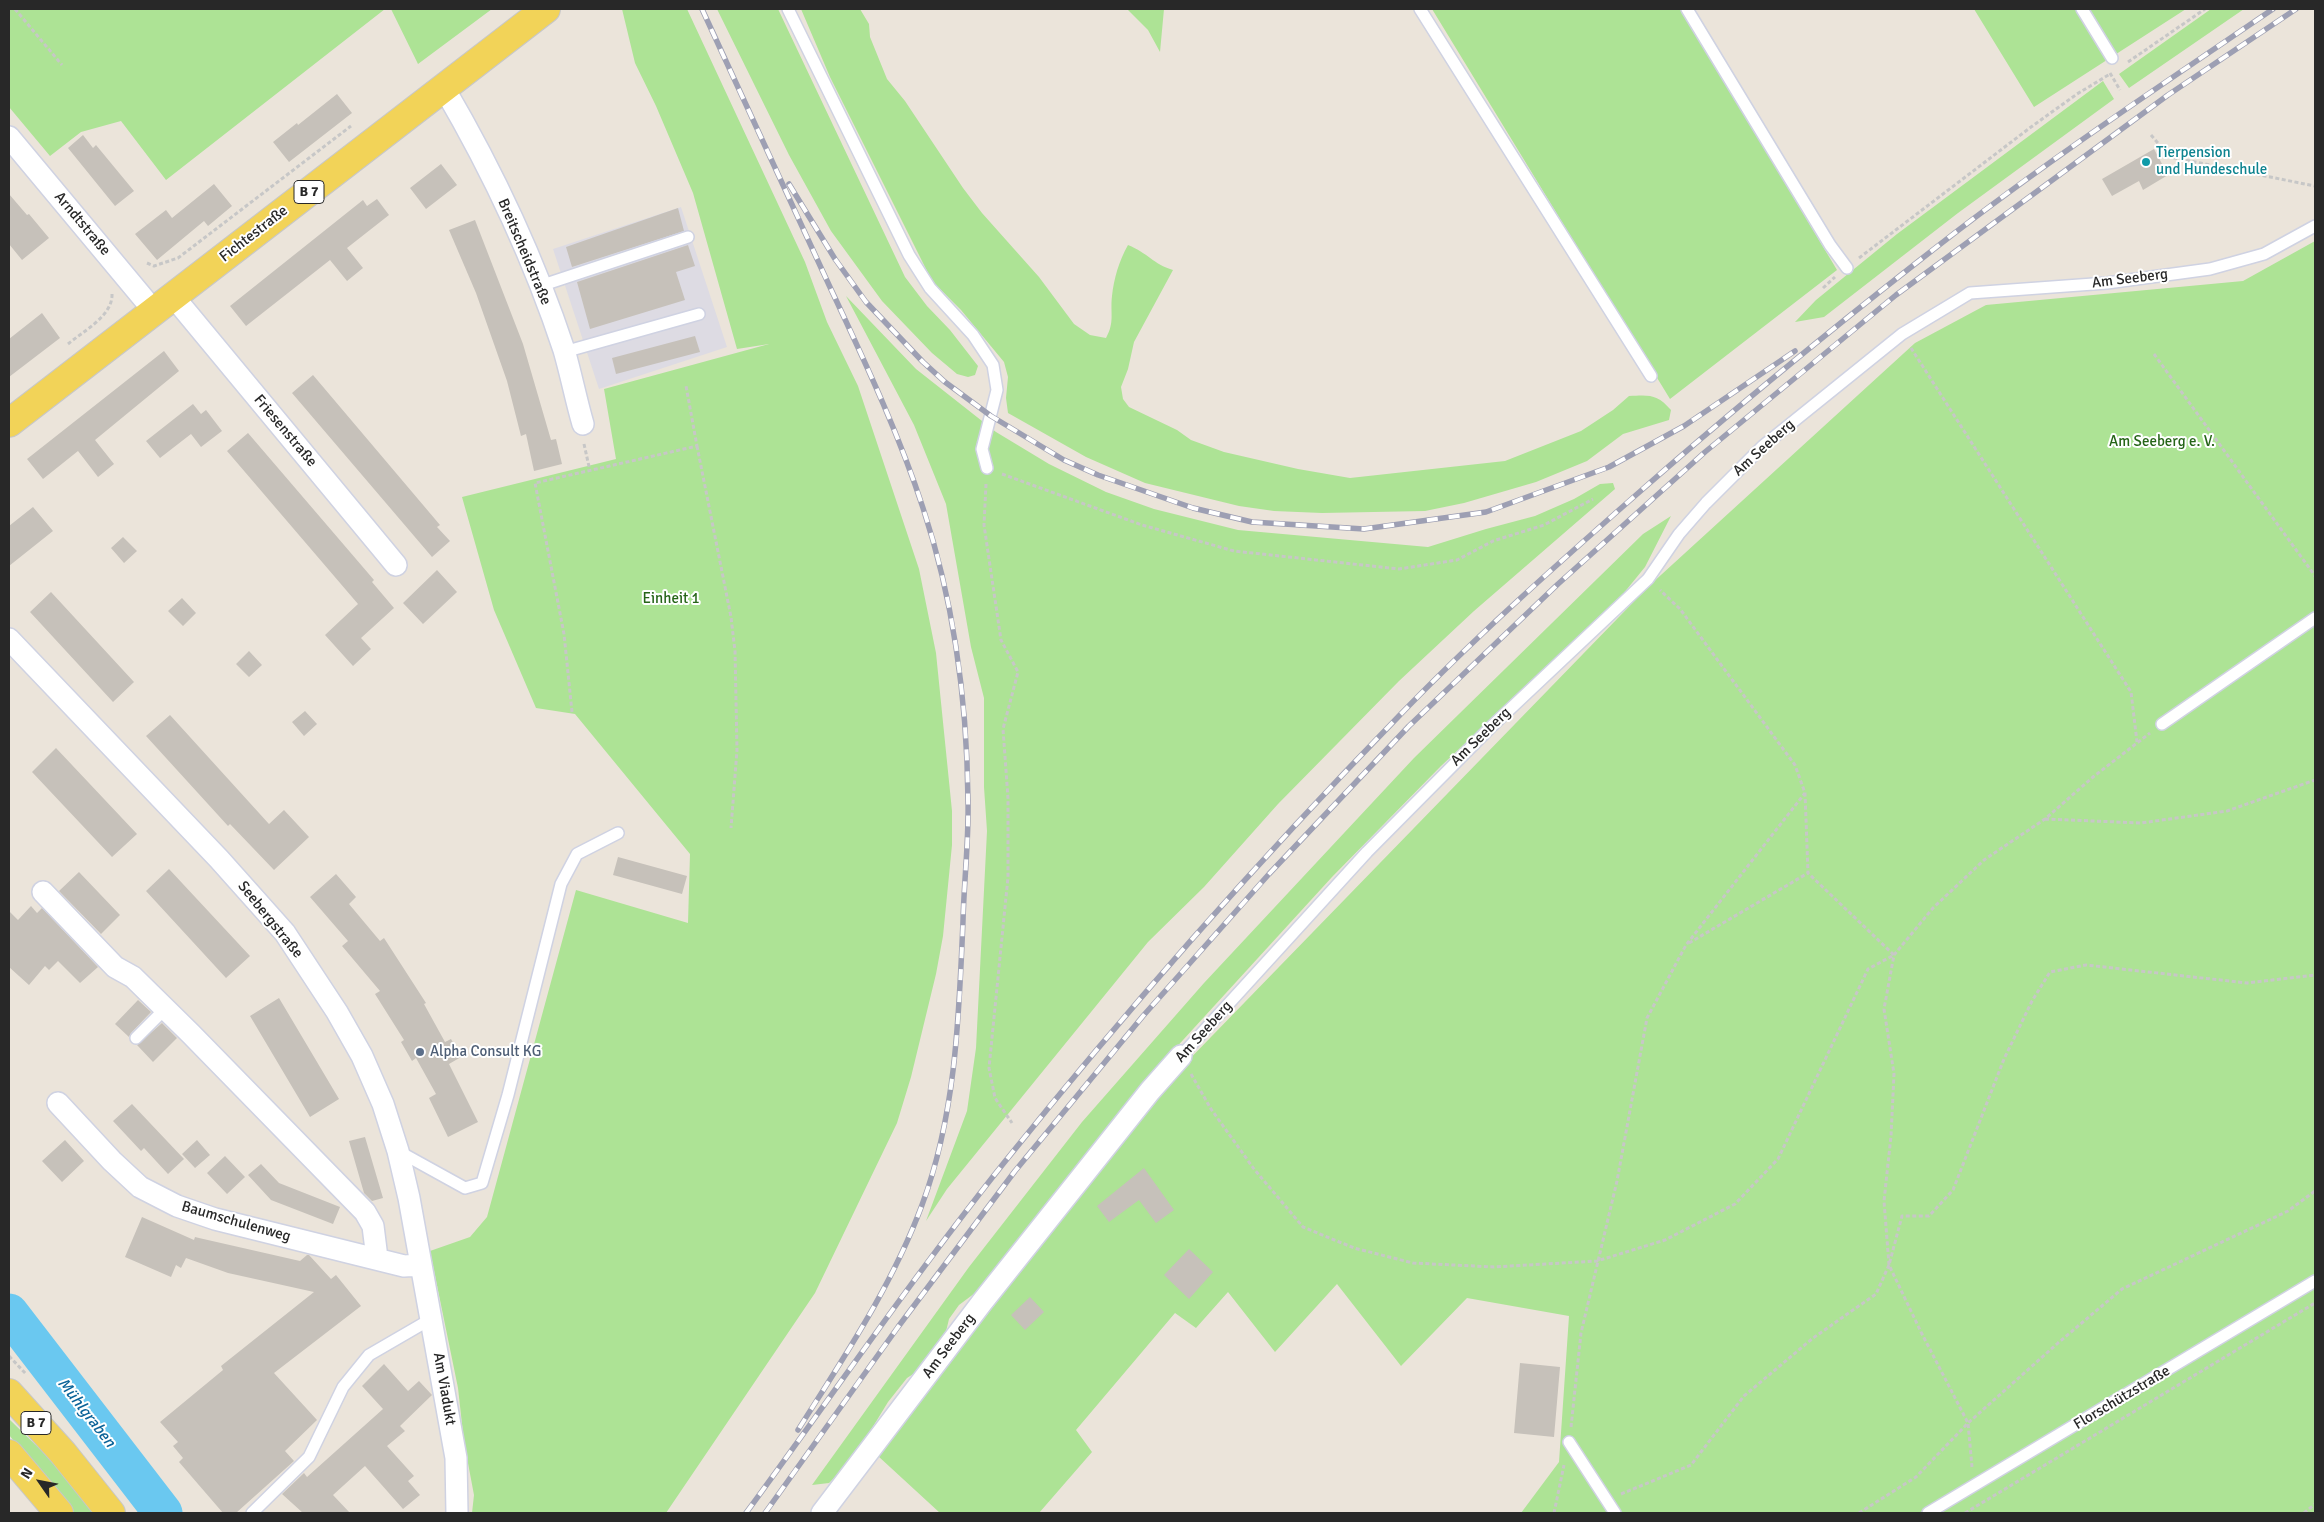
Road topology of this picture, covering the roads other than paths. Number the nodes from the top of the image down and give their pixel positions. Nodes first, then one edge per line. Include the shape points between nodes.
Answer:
1 (546, 9) edge
2 (788, 9) edge
3 (1420, 9) edge
4 (1687, 9) edge
5 (2082, 9) edge
6 (2112, 58) dead end
7 (444, 88) junction
8 (9, 136) edge
9 (2315, 226) edge
10 (688, 237) dead end
11 (1847, 268) road end
12 (540, 286) junction
13 (164, 304) junction
14 (699, 314) dead end
15 (564, 352) junction
16 (1651, 376) dead end
17 (9, 423) edge
18 (582, 424) road end
19 (987, 468) road end
20 (396, 565) dead end
21 (2315, 618) edge
22 (9, 639) edge
23 (2162, 724) road end
24 (618, 833) dead end
25 (43, 892) dead end
26 (165, 1008) junction
27 (136, 1038) dead end
28 (1181, 1056) joint
29 (58, 1103) dead end
30 (398, 1150) junction
31 (377, 1258) junction
32 (420, 1265) junction
33 (2315, 1281) edge
34 (431, 1319) junction
35 (9, 1393) edge
36 (1569, 1442) road end
37 (9, 1454) edge
38 (58, 1513) edge
39 (112, 1513) edge
40 (252, 1513) edge
41 (457, 1513) edge
42 (822, 1513) edge
43 (1614, 1513) edge
44 (1928, 1513) edge

1 - 7 main road, Fichtestraße / B 7
2 - 19 lane via 909,256 930,288 973,335 993,365 997,390 982,449
3 - 16 lane
4 - 11 lane
5 - 6 lane
7 - 12 street, Breitscheidstraße via 492,178
7 - 13 main road, Fichtestraße / B 7
8 - 13 street, Arndtstraße
9 - 28 lane, Am Seeberg via 2264,254 2210,269 2107,283 1970,293 1902,334 1763,446 1706,503 1679,534 1648,579 1491,727 1366,852
10 - 12 lane
12 - 15 street, Breitscheidstraße
13 - 17 main road, Fichtestraße / B 7
13 - 20 street, Friesenstraße
14 - 15 lane
15 - 18 street, Breitscheidstraße
21 - 23 lane
22 - 30 street, Seebergstraße via 285,933 362,1056 384,1104
24 - 30 lane via 577,854 561,884 508,1095 482,1183 465,1188
25 - 26 street via 115,967 133,977
26 - 27 lane
26 - 31 street via 365,1212 373,1226
28 - 42 street, Am Seeberg via 983,1301
29 - 31 street, Baumschulenweg via 140,1187 178,1206 215,1219
30 - 32 street, Seebergstraße
31 - 32 street, Baumschulenweg via 404,1266
32 - 34 street, Am Viadukt
33 - 44 lane, Florschützstraße
34 - 40 lane via 369,1355 342,1387 309,1457
34 - 41 street, Am Viadukt via 456,1458
35 - 39 main road, B 7
36 - 43 lane
37 - 38 main road

